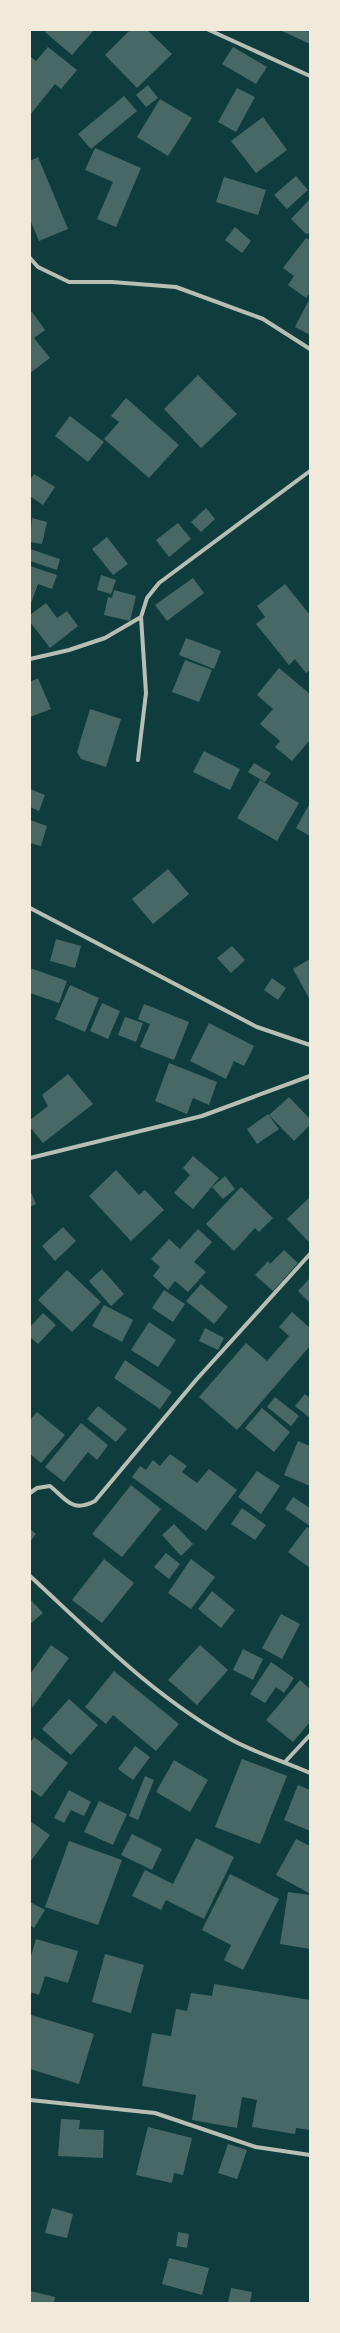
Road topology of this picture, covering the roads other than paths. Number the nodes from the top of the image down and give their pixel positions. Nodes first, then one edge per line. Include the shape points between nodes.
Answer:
1 (208, 30) edge
2 (310, 76) edge
3 (30, 258) edge
4 (310, 349) edge
5 (310, 471) edge
6 (141, 617) junction
7 (30, 659) edge
8 (138, 760) dead end
9 (30, 908) edge
10 (310, 1045) edge
11 (310, 1076) edge
12 (30, 1158) edge
13 (310, 1254) edge
14 (30, 1493) edge
15 (30, 1576) edge
16 (310, 1735) edge
17 (285, 1762) junction
18 (310, 1773) edge
19 (30, 2100) edge
20 (310, 2155) edge

1 - 2 street
3 - 4 street via 38,267 69,282 112,282 176,287 263,319
5 - 6 street via 159,583 147,598
6 - 7 street via 105,638
6 - 8 street via 146,693
9 - 10 street via 257,1027
11 - 12 street via 202,1116
13 - 14 street via 196,1380 95,1501 83,1507 74,1506 50,1486 37,1488
15 - 17 street via 140,1677 187,1713 233,1741
16 - 17 street
17 - 18 street
19 - 20 street via 156,2113 256,2147

